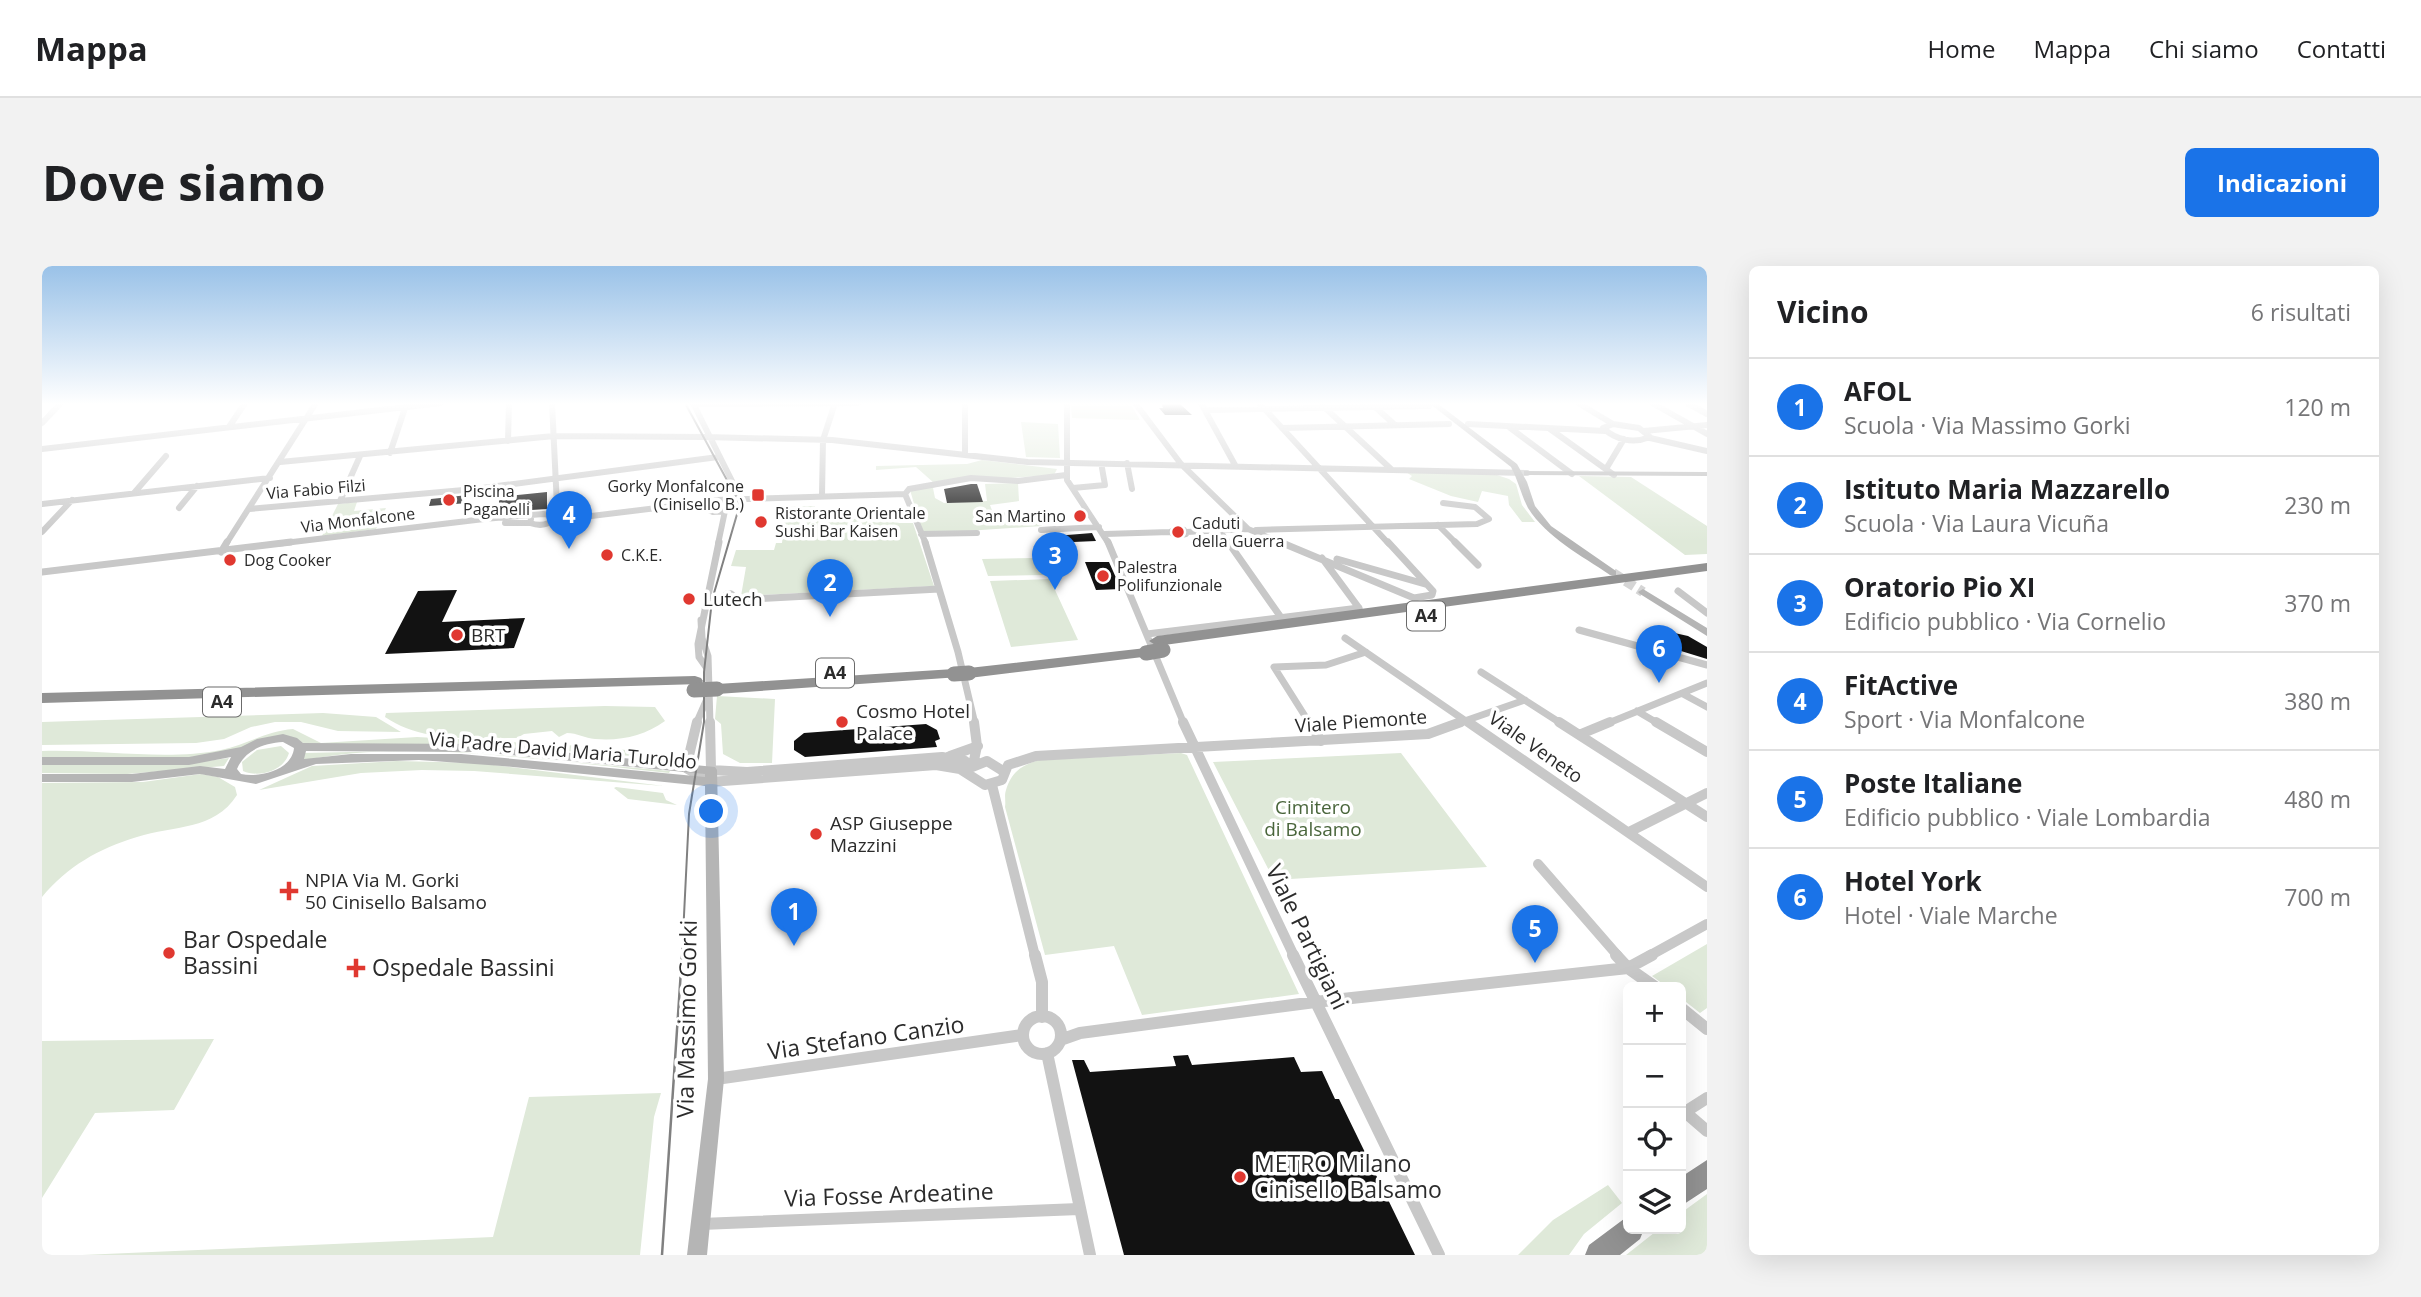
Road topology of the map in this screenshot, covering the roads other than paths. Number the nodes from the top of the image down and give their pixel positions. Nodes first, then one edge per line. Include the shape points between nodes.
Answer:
1 (289, 449) edge
2 (391, 449) edge
3 (428, 449) edge
4 (555, 449) edge
5 (714, 449) edge
6 (823, 449) edge
7 (910, 449) edge
8 (965, 449) edge
9 (1065, 449) edge
10 (1170, 449) edge
11 (1225, 449) edge
12 (1302, 449) edge
13 (1370, 449) edge
14 (1491, 449) edge
15 (1499, 449) edge
16 (1539, 449) edge
17 (1578, 449) edge
18 (1618, 449) edge
19 (390, 453) junction
20 (965, 455) junction
21 (166, 456) dead end
22 (360, 456) junction
23 (718, 457) junction
24 (1593, 460) junction
25 (280, 462) junction
26 (1610, 462) junction
27 (1127, 463) junction
28 (1181, 464) junction
29 (1235, 465) junction
30 (1318, 467) junction
31 (1102, 468) dead end
32 (1391, 469) junction
33 (1517, 472) junction
34 (1527, 472) junction
35 (1610, 472) junction
36 (1065, 473) junction
37 (1572, 474) junction
38 (1707, 474) edge
39 (270, 478) junction
40 (556, 479) junction
41 (197, 486) junction
42 (1073, 488) junction
43 (1132, 489) dead end
44 (1525, 489) junction
45 (134, 493) junction
46 (905, 494) junction
47 (821, 495) junction
48 (741, 499) junction
49 (72, 500) junction
50 (723, 500) junction
51 (340, 501) junction
52 (714, 501) junction
53 (1443, 503) dead end
54 (42, 504) edge
55 (179, 508) dead end
56 (250, 509) junction
57 (708, 511) junction
58 (725, 511) junction
59 (539, 515) junction
60 (551, 518) junction
61 (530, 523) junction
62 (1438, 525) junction
63 (1098, 527) junction
64 (1374, 527) junction
65 (1055, 529) dead end
66 (1219, 530) junction
67 (1249, 530) junction
68 (721, 531) junction
69 (42, 532) edge
70 (977, 533) dead end
71 (921, 534) junction
72 (1105, 534) junction
73 (1298, 548) junction
74 (220, 553) junction
75 (1322, 558) junction
76 (1340, 565) junction
77 (1478, 565) dead end
78 (1707, 566) edge
79 (1329, 570) junction
80 (42, 572) edge
81 (1614, 573) tunnel mouth
82 (1707, 577) edge
83 (1426, 584) junction
84 (939, 589) junction
85 (1643, 592) tunnel mouth
86 (1678, 592) dead end
87 (734, 600) dead end
88 (1707, 613) edge
89 (1280, 616) junction
90 (1579, 630) dead end
91 (1707, 633) edge
92 (1345, 638) dead end
93 (1151, 644) junction
94 (1366, 652) junction
95 (1707, 665) edge
96 (1481, 672) dead end
97 (1707, 683) edge
98 (706, 685) junction
99 (1683, 694) junction
100 (42, 698) edge
101 (1525, 700) junction
102 (42, 707) edge
103 (1707, 707) edge
104 (1637, 711) junction
105 (1467, 721) junction
106 (1580, 734) junction
107 (1321, 740) junction
108 (978, 746) junction
109 (1193, 746) junction
110 (300, 747) junction
111 (243, 751) junction
112 (1707, 752) edge
113 (942, 757) junction
114 (42, 761) edge
115 (686, 768) junction
116 (287, 769) junction
117 (972, 769) junction
118 (1003, 771) junction
119 (234, 775) junction
120 (711, 776) junction
121 (42, 778) edge
122 (992, 785) junction
123 (1707, 793) edge
124 (1686, 803) junction
125 (1707, 817) edge
126 (1629, 832) junction
127 (1538, 864) dead end
128 (1707, 887) edge
129 (1707, 924) edge
130 (1628, 968) junction
131 (1648, 982) edge
132 (1315, 1002) junction
133 (1686, 1012) edge
134 (1042, 1017) junction
135 (1707, 1029) edge
136 (1022, 1035) junction
137 (1063, 1039) junction
138 (1047, 1053) junction
139 (716, 1079) junction
140 (1707, 1098) edge
141 (1707, 1131) edge
142 (1707, 1174) edge
143 (1686, 1189) edge
144 (1079, 1209) junction
145 (701, 1224) junction
146 (1624, 1234) edge
147 (697, 1255) edge
148 (1090, 1255) edge
149 (1439, 1255) edge
150 (1599, 1255) edge

1 - 25 street
2 - 19 street
3 - 19 street
4 - 40 street
5 - 23 street
6 - 47 street
7 - 20 street
8 - 20 street
9 - 36 street
10 - 28 street
11 - 29 street
12 - 30 street
13 - 32 street
14 - 33 street
15 - 34 street
16 - 37 street
17 - 24 street
18 - 26 street
19 - 22 street
20 - 36 street via 1028,462
21 - 45 street
22 - 25 street
22 - 51 street
23 - 40 street, Via Fabio Filzi
23 - 48 street
24 - 26 street
24 - 35 street
25 - 39 street
26 - 35 street
27 - 28 street
27 - 36 street
27 - 43 street
28 - 29 street
28 - 67 street
29 - 30 street
30 - 32 street
30 - 64 street
31 - 42 street via 1105,485
32 - 33 street
33 - 34 street
33 - 44 street
34 - 37 street
34 - 44 street
35 - 37 street
35 - 38 street
36 - 42 street
36 - 46 street via 1013,481 971,478 911,488
39 - 41 street
39 - 56 street
40 - 51 street, Via Fabio Filzi
40 - 60 street via 557,506
41 - 45 street
41 - 55 street
42 - 63 street
44 - 81 main road via 1548,528
45 - 49 street
46 - 47 street
46 - 71 street
47 - 48 street
48 - 50 street
49 - 54 street
49 - 69 street
50 - 52 street
50 - 58 street via 731,505
51 - 56 street, Via Fabio Filzi
52 - 57 street via 705,505
52 - 60 street
53 - 62 street via 1476,508 1489,519 1477,524
56 - 74 street
57 - 58 street
57 - 60 street via 681,508
57 - 68 street
58 - 68 street, Via Massimo Gorki
59 - 60 street, Via Monfalcone
59 - 61 street
59 - 74 street, Via Monfalcone
60 - 61 street, Via Monfalcone via 538,526
61 - 74 street, Via Monfalcone via 483,524
62 - 64 street
62 - 77 street
63 - 65 street
63 - 72 street
64 - 67 street
64 - 83 street
66 - 67 street
66 - 72 street
66 - 89 street
67 - 73 street
68 - 98 street, Via Massimo Gorki via 698,650
70 - 71 street
71 - 84 street
72 - 93 street, Viale Partigiani
73 - 75 street
73 - 83 street
74 - 80 street
75 - 76 street
75 - 79 street
76 - 79 street
76 - 83 street via 1414,598 1432,595
78 - 93 highway, A4
79 - 89 street via 1359,608
82 - 93 highway, A4
84 - 87 street
84 - 108 street
85 - 91 main road
86 - 88 street
89 - 93 street
90 - 95 street
92 - 94 street, Viale Veneto
93 - 98 highway, A4 via 960,668
93 - 109 street, Viale Partigiani
94 - 105 street, Viale Veneto
94 - 107 street via 1326,665 1274,667
96 - 101 street
97 - 99 street
98 - 100 highway, A4
98 - 102 highway, A4
98 - 115 street
98 - 120 street, Via Massimo Gorki
99 - 103 street
99 - 104 street
101 - 105 street, Viale Piemonte
101 - 106 street
104 - 106 street
104 - 112 street
105 - 107 street, Viale Piemonte via 1428,734
105 - 126 street, Viale Veneto
106 - 124 street
107 - 109 street, Viale Piemonte
108 - 113 street
108 - 117 street
109 - 118 street, Viale Piemonte via 1036,756 1018,759
109 - 132 street, Viale Partigiani
110 - 111 street, Via Padre David Maria Turoldo via 282,738
110 - 115 street, Via Padre David Maria Turoldo via 479,748
110 - 116 street via 299,757
111 - 114 street via 189,761
111 - 119 street via 233,764
113 - 117 street via 965,761
113 - 120 street
115 - 120 street, Via Padre David Maria Turoldo
116 - 119 street, Via Padre David Maria Turoldo via 258,780
116 - 120 street, Via Padre David Maria Turoldo via 330,760 473,757
117 - 118 street via 987,761
117 - 120 street via 936,765
117 - 122 street via 979,783
118 - 122 street via 1002,780
119 - 121 street via 200,770 99,779
120 - 139 street, Via Massimo Gorki
122 - 134 street via 1042,982
123 - 124 street
124 - 125 street
124 - 126 street
126 - 128 street, Viale Veneto
127 - 130 street
129 - 130 street
130 - 131 street
130 - 132 street
132 - 137 street
132 - 149 street, Viale Partigiani
133 - 135 street
134 - 136 street via 1025,1024
134 - 137 street via 1059,1027
136 - 138 street via 1028,1046
136 - 139 street, Via Stefano Canzio
137 - 138 street via 1058,1049
138 - 144 street
139 - 145 street, Via Massimo Gorki
140 - 141 street via 1685,1112
142 - 143 highway
144 - 145 street, Via Fosse Ardeatine
144 - 148 street
145 - 147 street, Via Massimo Gorki
146 - 150 highway

